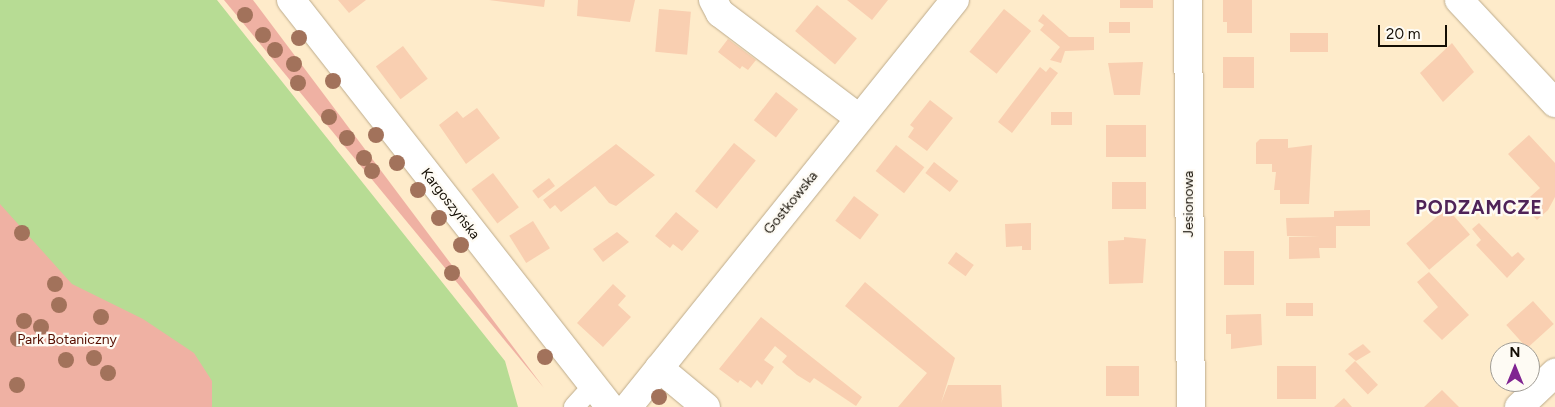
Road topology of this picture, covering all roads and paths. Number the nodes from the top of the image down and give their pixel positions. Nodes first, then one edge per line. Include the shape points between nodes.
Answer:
1 (291, 0) edge
2 (713, 0) edge
3 (955, 0) edge
4 (1188, 0) edge
5 (1459, 0) edge
6 (1555, 103) edge
7 (859, 118) junction
8 (659, 368) junction
9 (1555, 373) edge
10 (593, 386) junction
11 (574, 407) edge
12 (610, 407) edge
13 (628, 407) edge
14 (706, 407) edge
15 (1190, 407) edge
16 (1519, 407) edge

1 - 10 street, Kargoszyńska
2 - 7 street via 720,13
3 - 7 street, Gostkowska
4 - 15 street, Jesionowa
5 - 6 street
7 - 8 street, Gostkowska
8 - 13 street, Gostkowska
8 - 14 street
9 - 16 street
10 - 11 street
10 - 12 street, Kargoszyńska

